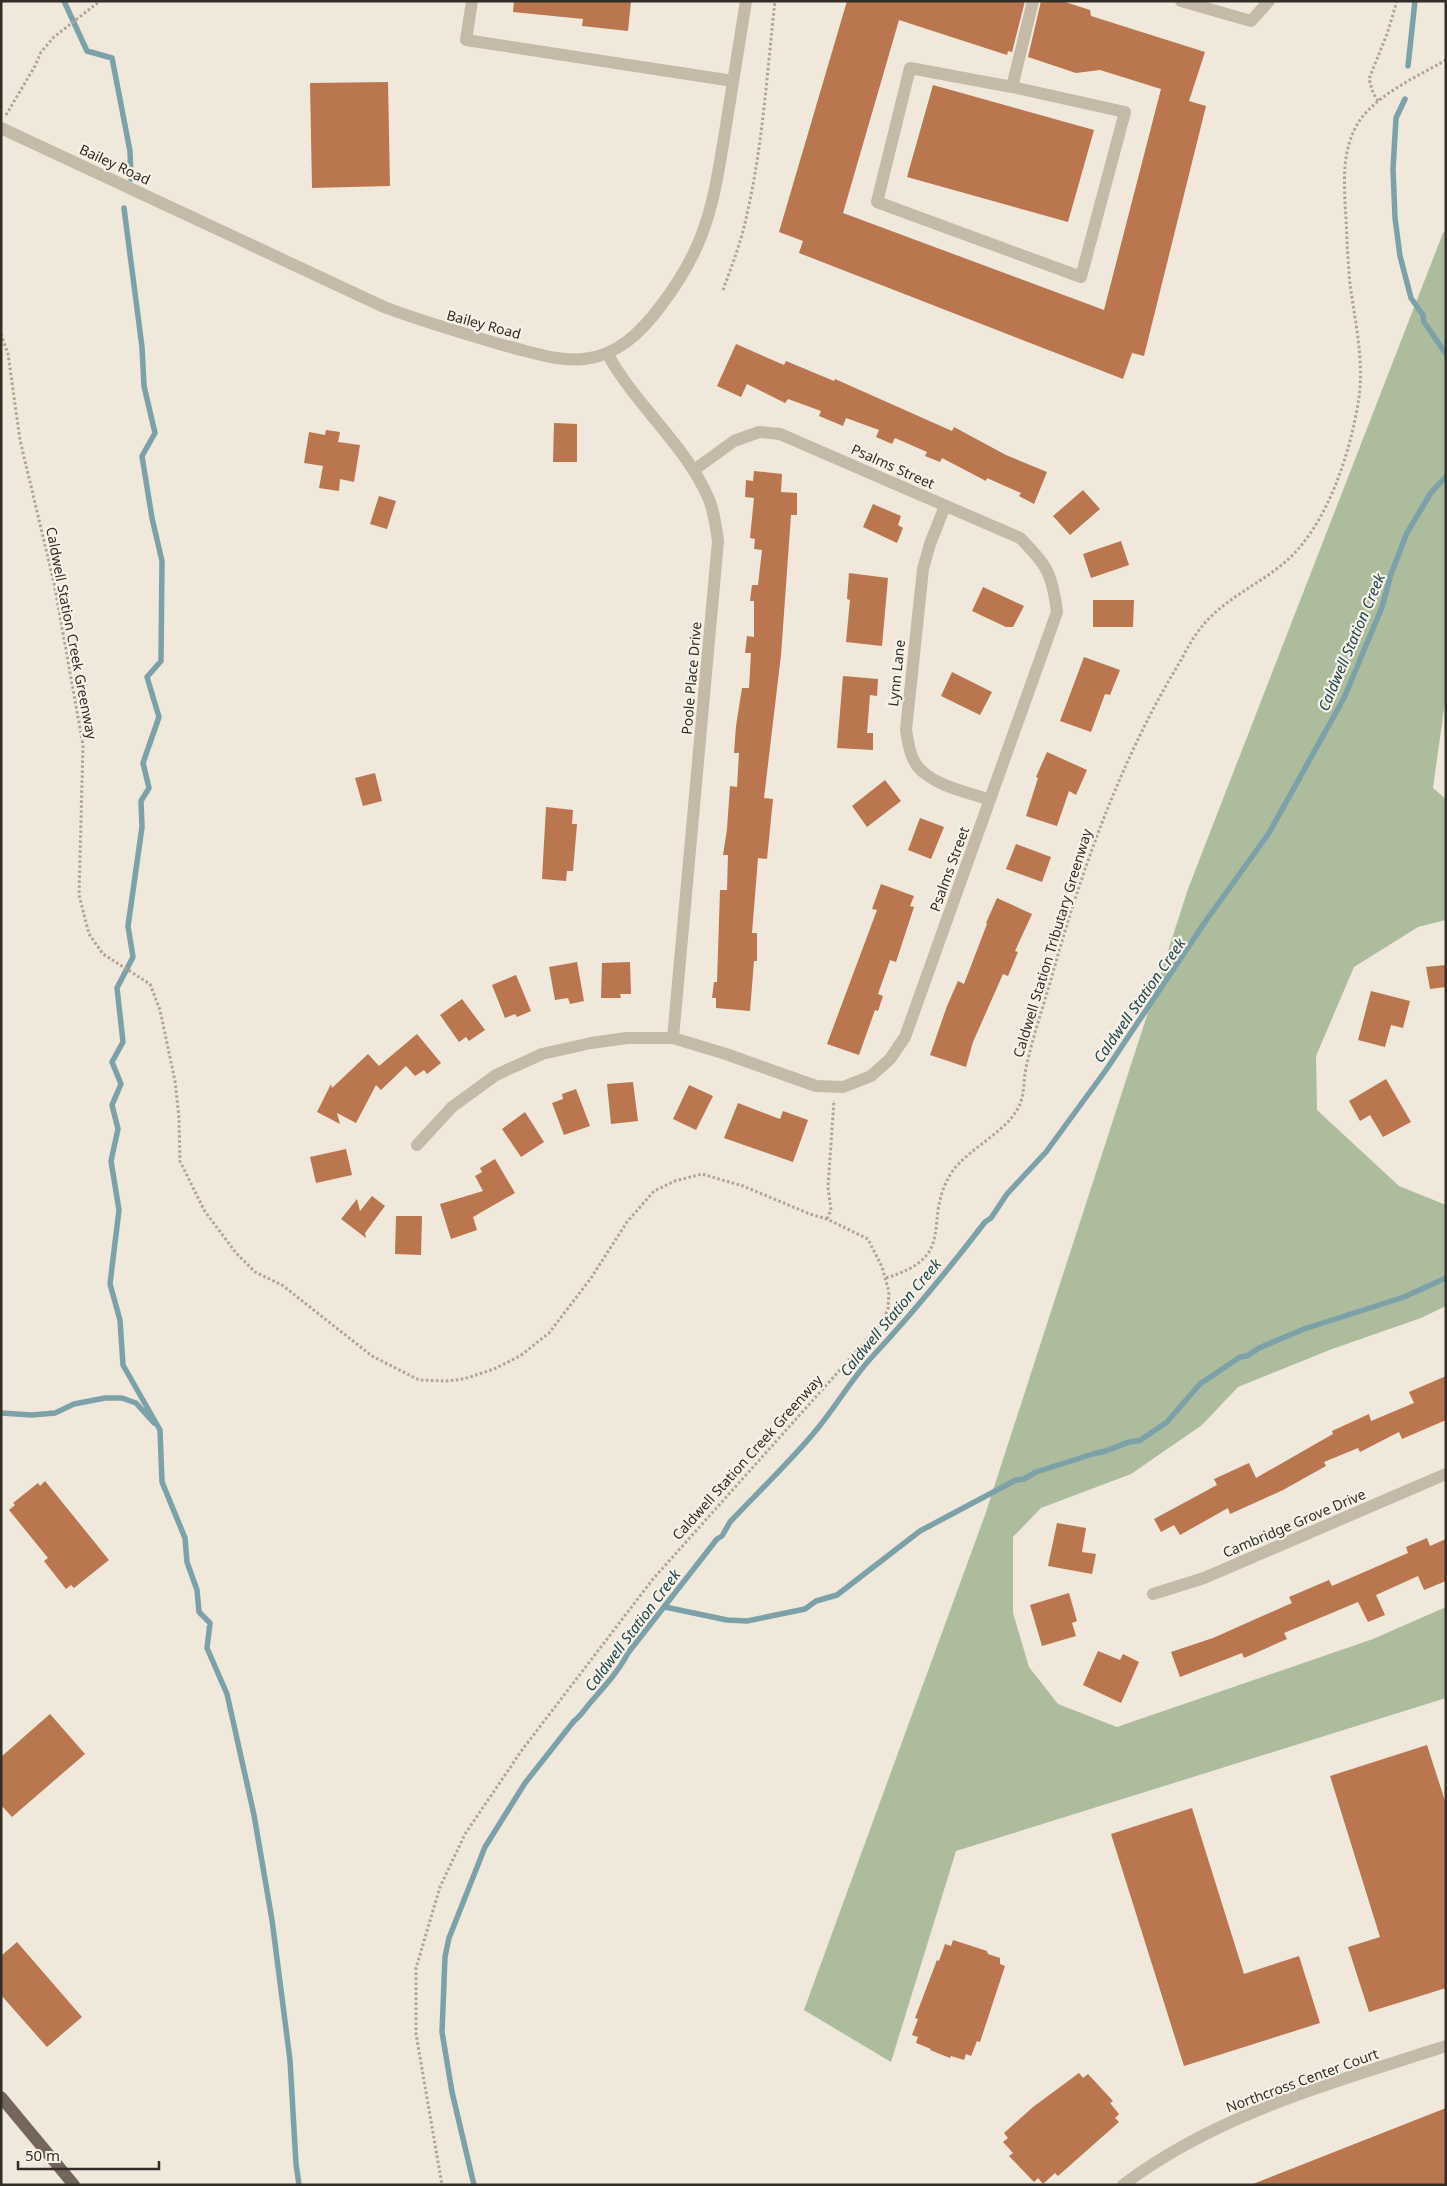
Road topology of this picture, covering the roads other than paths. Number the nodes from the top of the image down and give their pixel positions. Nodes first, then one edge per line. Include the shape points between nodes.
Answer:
1 (472, 1) edge
2 (746, 1) edge
3 (1033, 1) edge
4 (1181, 1) edge
5 (1269, 1) edge
6 (733, 81) junction
7 (1012, 87) junction
8 (3, 122) edge
9 (607, 353) junction
10 (694, 470) junction
11 (945, 506) junction
12 (990, 800) junction
13 (673, 1038) junction
14 (417, 1145) dead end
15 (1446, 1474) edge
16 (1153, 1594) dead end
17 (1446, 2046) edge
18 (1, 2097) edge
19 (74, 2185) edge
20 (1123, 2185) edge

1 - 6 street via 466,40
2 - 6 street, Bailey Road
3 - 7 street
4 - 5 street via 1251,21
6 - 9 street, Bailey Road via 710,208 692,257 651,319 624,344
7 - 7 street via 910,68 877,202 1081,277 1125,112
8 - 9 street, Bailey Road via 384,307 431,325 567,360
9 - 10 street, Poole Place Drive via 620,376
10 - 11 street, Psalms Street via 734,441 760,432 780,434
10 - 13 street, Poole Place Drive via 713,510 718,541
11 - 12 street, Lynn Lane via 923,569 906,730 918,767 936,780
11 - 12 street, Psalms Street via 1020,538 1041,558 1054,584 1057,612
12 - 13 street, Psalms Street via 905,1037 890,1060 871,1076 843,1087 816,1086
13 - 14 street, Psalms Street via 627,1038 542,1054 496,1075 452,1107
15 - 16 street, Cambridge Grove Drive via 1204,1578
17 - 20 street, Northcross Center Court via 1253,2110 1190,2140
18 - 19 main road

